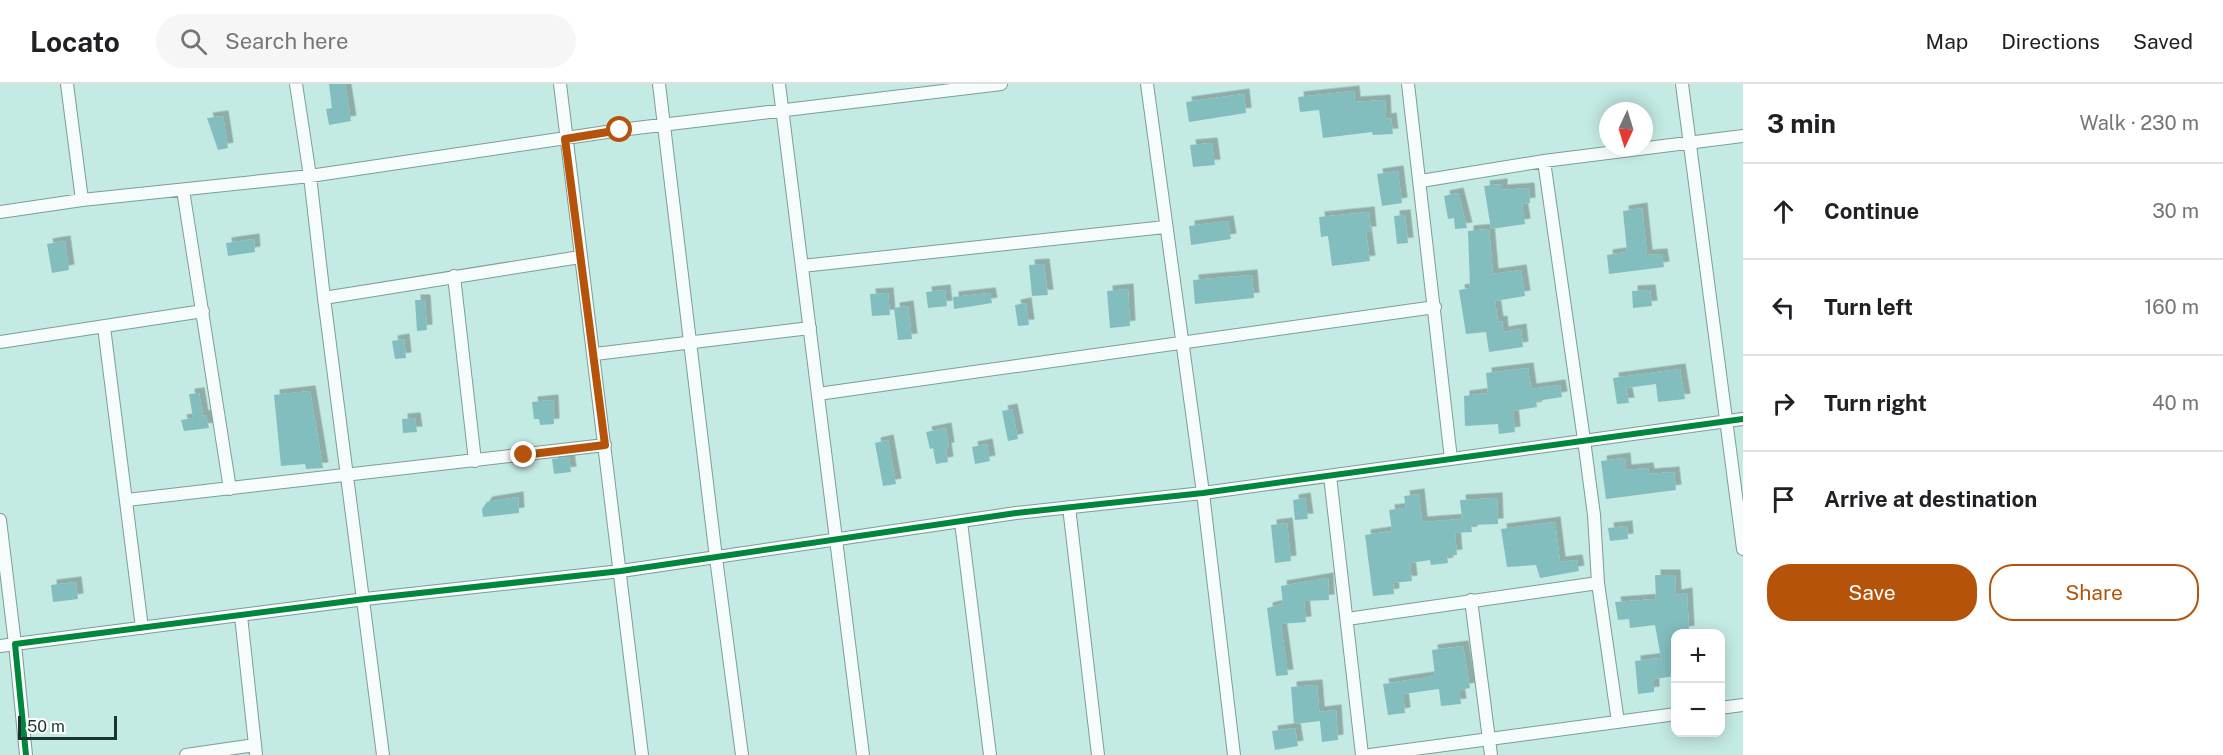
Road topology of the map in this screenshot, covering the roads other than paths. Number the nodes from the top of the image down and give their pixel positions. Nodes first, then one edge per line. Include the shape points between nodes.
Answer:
1 (67, 84) edge
2 (296, 84) edge
3 (560, 84) edge
4 (659, 84) edge
5 (779, 84) edge
6 (1001, 84) edge
7 (1147, 84) edge
8 (1408, 84) edge
9 (1682, 84) edge
10 (783, 111) junction
11 (664, 126) junction
12 (1743, 136) edge
13 (565, 139) junction
14 (1690, 142) junction
15 (1544, 161) junction
16 (310, 176) junction
17 (1421, 182) junction
18 (183, 190) junction
19 (82, 200) junction
20 (0, 212) edge
21 (1165, 227) junction
22 (580, 257) junction
23 (802, 266) junction
24 (454, 276) junction
25 (324, 298) junction
26 (1436, 307) junction
27 (203, 311) junction
28 (104, 327) junction
29 (810, 328) junction
30 (0, 342) edge
31 (689, 342) junction
32 (1183, 343) junction
33 (595, 354) junction
34 (818, 394) junction
35 (1743, 419) edge
36 (1726, 421) junction
37 (1584, 440) junction
38 (605, 445) junction
39 (1451, 459) junction
40 (475, 461) junction
41 (1330, 476) junction
42 (345, 477) junction
43 (230, 489) junction
44 (1203, 493) junction
45 (127, 500) junction
46 (1069, 507) junction
47 (0, 520) edge
48 (961, 522) junction
49 (836, 539) junction
50 (1743, 549) edge
51 (716, 558) junction
52 (621, 571) junction
53 (1598, 583) junction
54 (365, 599) junction
55 (1471, 600) junction
56 (241, 616) junction
57 (1347, 619) junction
58 (142, 628) junction
59 (15, 644) junction
60 (0, 646) edge
61 (1743, 705) edge
62 (1725, 707) edge
63 (1671, 715) edge
64 (1618, 722) junction
65 (1489, 740) junction
66 (256, 750) edge
67 (26, 755) edge
68 (186, 755) edge
69 (383, 755) edge
70 (642, 755) edge
71 (742, 755) edge
72 (861, 755) edge
73 (990, 755) edge
74 (1098, 755) edge
75 (1234, 755) edge
76 (1362, 755) edge
77 (1370, 755) edge
78 (1491, 755) edge

1 - 19 street
2 - 16 street
3 - 13 street
4 - 11 street
5 - 10 street
6 - 10 street
7 - 21 street
8 - 17 street
9 - 14 street
10 - 11 street
10 - 23 street
11 - 13 street
11 - 31 street
12 - 14 street
13 - 16 street
13 - 22 street
14 - 15 street
14 - 36 street
15 - 17 street
15 - 37 street
16 - 18 street
16 - 25 street
17 - 26 street
18 - 19 street
18 - 27 street
19 - 20 street
21 - 23 street
21 - 32 street
22 - 24 street
22 - 33 street
23 - 29 street
24 - 25 street
24 - 40 street
25 - 42 street
26 - 32 street
26 - 39 street
27 - 28 street
27 - 43 street
28 - 30 street
28 - 45 street
29 - 31 street
29 - 34 street
31 - 33 street
31 - 51 street
32 - 34 street
32 - 44 street
33 - 38 street
34 - 49 street
35 - 36 street
36 - 37 street
36 - 50 street
37 - 39 street
37 - 53 street
38 - 40 street
38 - 52 street
39 - 41 street
40 - 42 street
41 - 44 street
41 - 57 street
42 - 43 street
42 - 54 street
43 - 45 street
44 - 46 street
44 - 75 street
45 - 58 street
46 - 48 street
46 - 74 street
47 - 59 street
48 - 49 street
48 - 73 street
49 - 51 street
49 - 72 street
51 - 52 street
51 - 71 street
52 - 54 street
52 - 70 street
53 - 55 street
53 - 64 street
54 - 56 street
54 - 69 street
55 - 57 street
55 - 65 street
56 - 58 street
56 - 66 street
57 - 76 street
58 - 59 street
59 - 60 street
59 - 67 street
61 - 62 street
63 - 64 street
64 - 65 street
65 - 77 street
65 - 78 street
66 - 68 street

